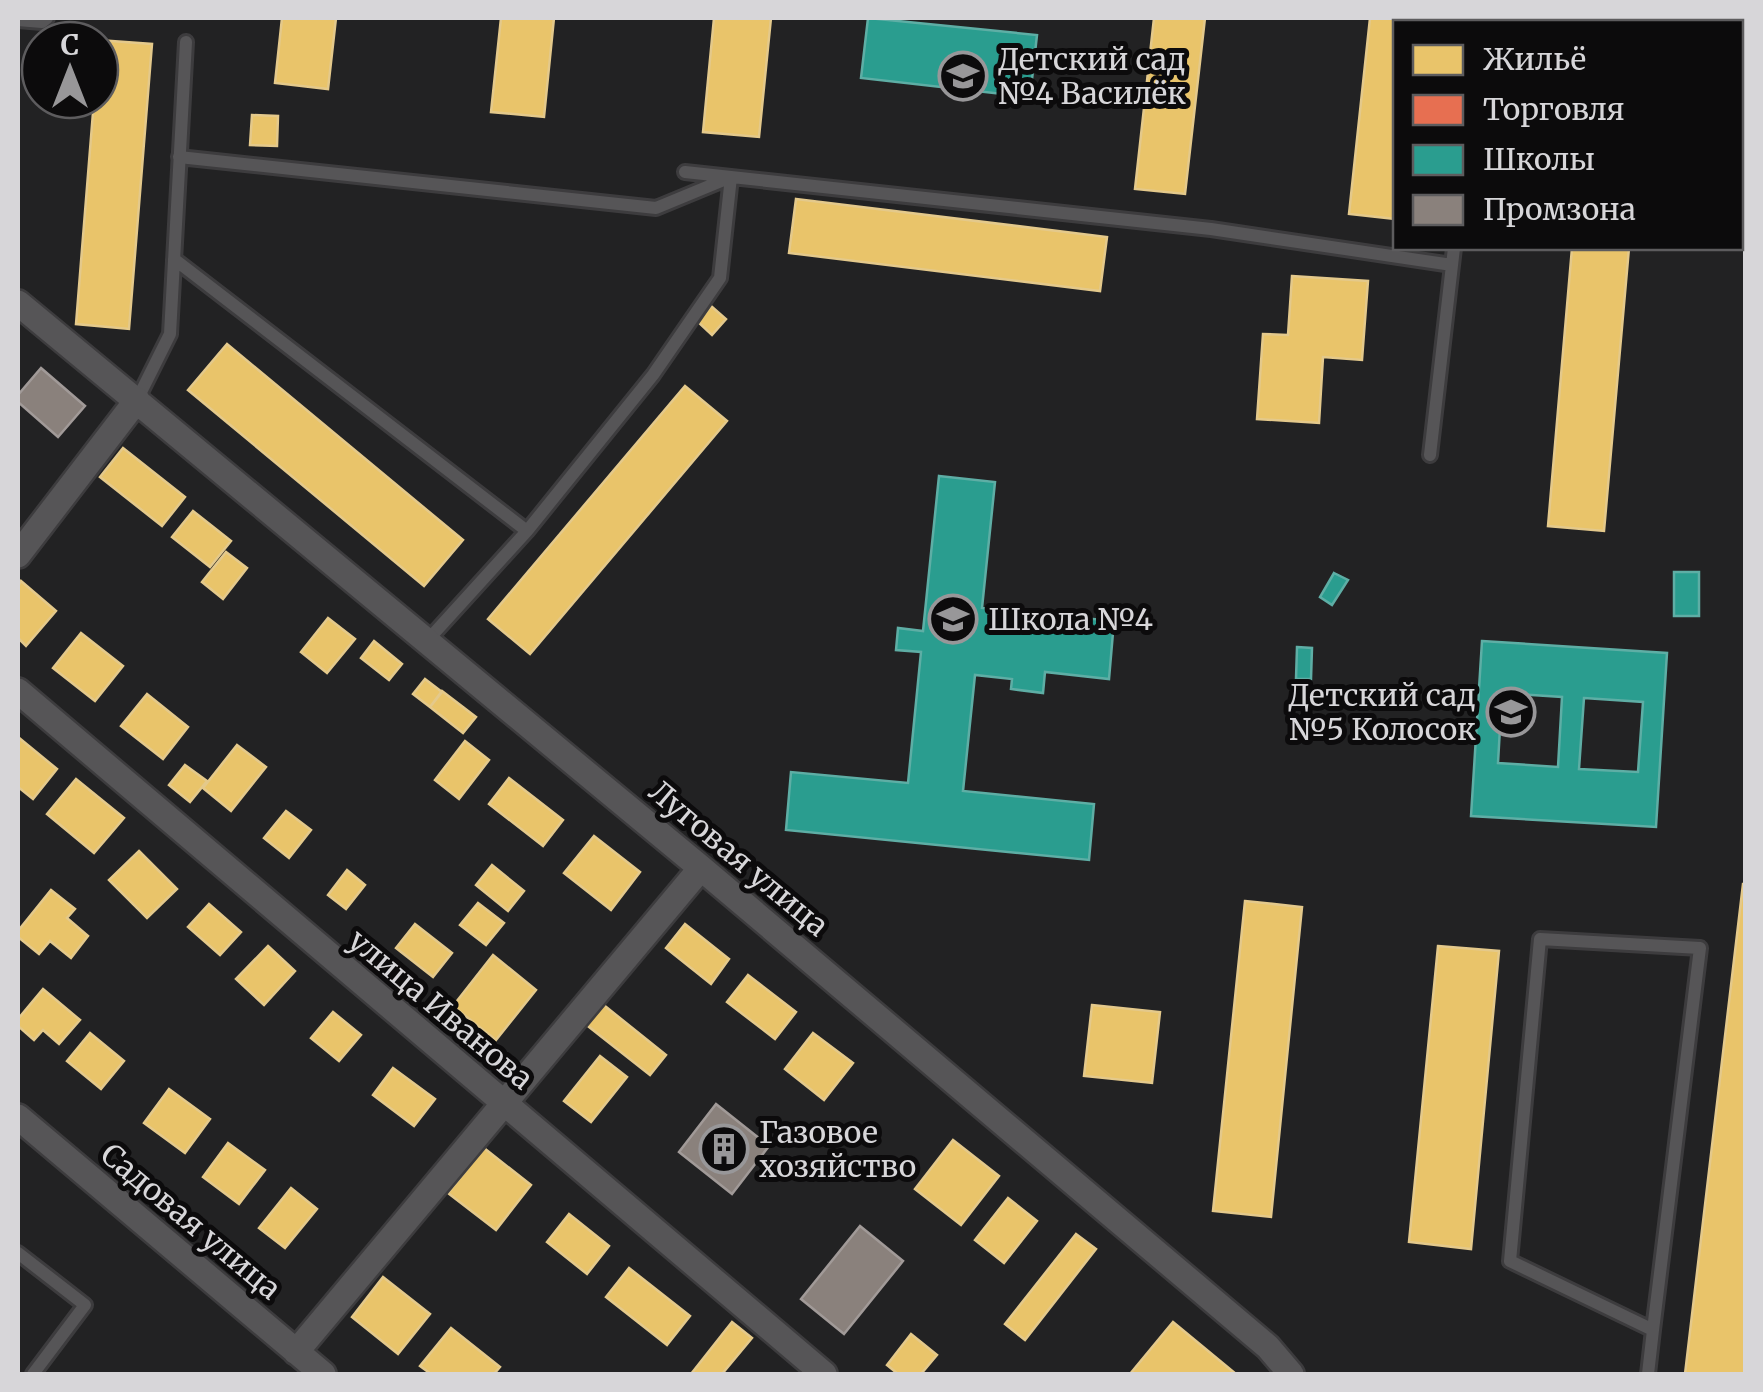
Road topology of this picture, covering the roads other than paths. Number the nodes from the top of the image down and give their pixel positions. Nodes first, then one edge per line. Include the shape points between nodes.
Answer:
1 (47, 18) edge
2 (18, 20) edge
3 (186, 42) dead end
4 (179, 158) junction
5 (685, 172) dead end
6 (731, 177) junction
7 (1454, 250) edge
8 (174, 259) junction
9 (1452, 265) junction
10 (18, 303) edge
11 (137, 400) junction
12 (1430, 455) dead end
13 (527, 531) junction
14 (18, 556) edge
15 (427, 641) junction
16 (18, 691) edge
17 (701, 868) junction
18 (504, 1105) junction
19 (18, 1117) edge
20 (18, 1252) edge
21 (1654, 1330) junction
22 (296, 1352) junction
23 (33, 1374) edge
24 (323, 1374) edge
25 (824, 1374) edge
26 (1291, 1374) edge
27 (1648, 1374) edge

1 - 2 lane
3 - 4 lane
4 - 6 lane via 656,208
4 - 8 lane
5 - 6 lane
6 - 9 lane via 1211,230
6 - 13 lane via 720,278 654,375
7 - 9 lane
8 - 11 lane via 170,334
8 - 13 lane
9 - 12 lane
10 - 11 street, Луговая улица
11 - 14 street
11 - 15 street, Луговая улица
13 - 15 lane
15 - 17 street, Луговая улица
16 - 18 street, улица Иванова
17 - 18 street
17 - 26 street, Луговая улица via 1268,1347
18 - 22 street
18 - 25 street, улица Иванова
19 - 22 street, Садовая улица
20 - 23 lane via 85,1305
21 - 21 lane via 1700,948 1540,939 1510,1260
21 - 27 lane
22 - 24 street, Садовая улица

